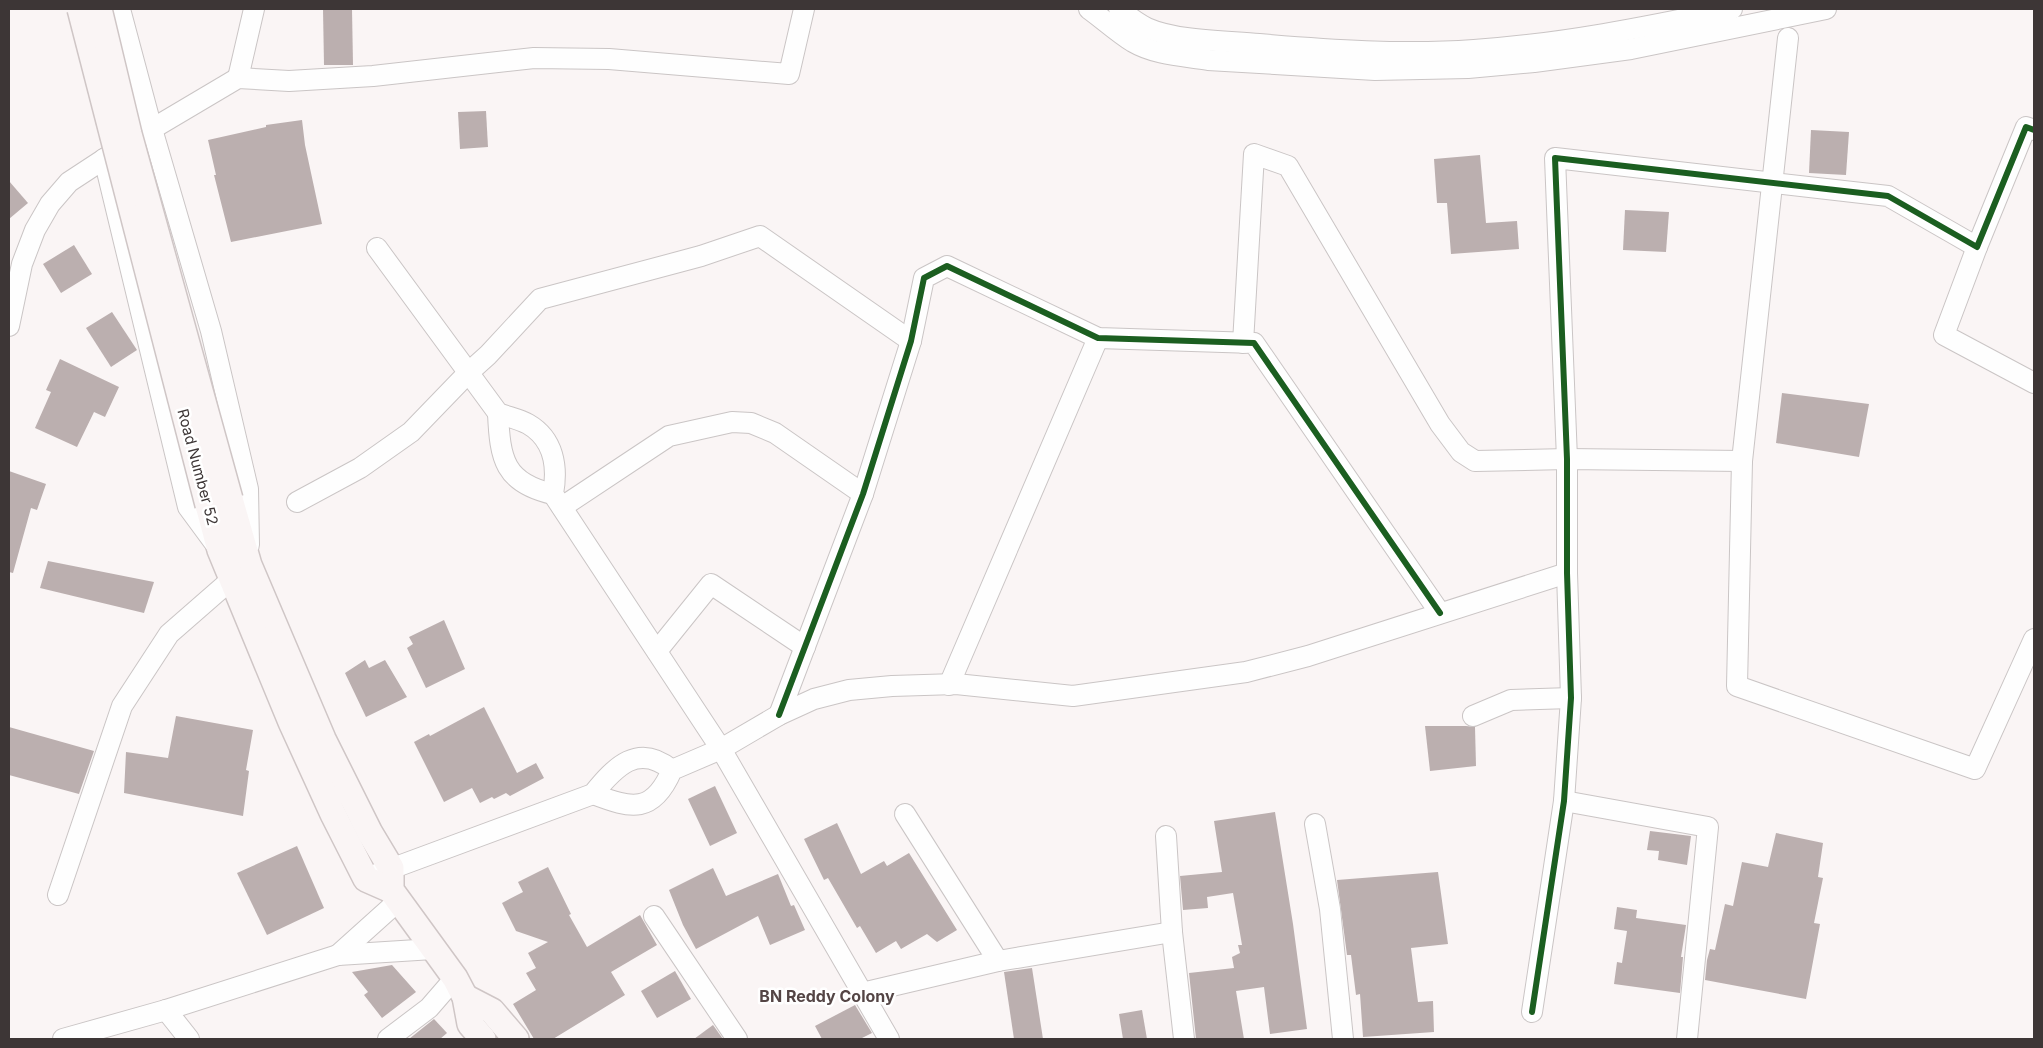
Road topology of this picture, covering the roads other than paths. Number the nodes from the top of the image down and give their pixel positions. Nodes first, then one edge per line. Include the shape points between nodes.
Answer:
1 (80, 9) edge
2 (99, 9) edge
3 (120, 9) edge
4 (254, 9) edge
5 (804, 9) edge
6 (1089, 9) edge
7 (1119, 9) edge
8 (1732, 9) edge
9 (1826, 9) edge
10 (1788, 38) dead end
11 (238, 78) junction
12 (152, 129) junction
13 (2034, 130) edge
14 (104, 159) junction
15 (1771, 184) junction
16 (1977, 246) junction
17 (377, 248) dead end
18 (12, 296) edge
19 (9, 326) edge
20 (1098, 338) junction
21 (911, 341) junction
22 (1243, 343) junction
23 (468, 373) junction
24 (2034, 383) edge
25 (498, 413) junction
26 (1568, 459) junction
27 (1742, 461) junction
28 (863, 494) junction
29 (557, 501) junction
30 (219, 502) junction
31 (297, 502) dead end
32 (220, 550) junction
33 (240, 572) junction
34 (1567, 573) junction
35 (1440, 613) junction
36 (2034, 638) edge
37 (806, 647) junction
38 (657, 651) junction
39 (949, 685) junction
40 (1571, 698) junction
41 (779, 715) junction
42 (1472, 716) dead end
43 (721, 749) junction
44 (672, 770) junction
45 (593, 794) junction
46 (1564, 801) junction
47 (905, 814) dead end
48 (1315, 824) dead end
49 (1166, 836) dead end
50 (393, 887) junction
51 (58, 895) dead end
52 (654, 916) dead end
53 (1172, 932) junction
54 (433, 949) junction
55 (338, 956) junction
56 (998, 961) junction
57 (460, 987) junction
58 (862, 993) junction
59 (166, 1010) junction
60 (1532, 1012) dead end
61 (63, 1039) edge
62 (189, 1039) edge
63 (388, 1039) edge
64 (483, 1039) edge
65 (516, 1039) edge
66 (737, 1039) edge
67 (889, 1039) edge
68 (1184, 1039) edge
69 (1343, 1039) edge
70 (1687, 1039) edge

1 - 30 main road, Road Number 52, bridge
2 - 30 main road, Road Number 52, bridge
3 - 12 street
4 - 11 street
5 - 11 street via 789,74 608,59 534,58 373,76 288,81
6 - 9 street via 1133,42 1182,56 1375,70 1418,70 1534,62 1631,49
7 - 8 street via 1147,28 1164,33 1366,52 1475,50 1592,36
10 - 15 street
11 - 12 street
12 - 14 street
12 - 33 street via 211,331 248,489
13 - 16 street via 2026,127
14 - 18 street via 69,182 50,204 32,238
14 - 32 street via 188,507
15 - 16 street via 1888,196
15 - 26 street via 1555,158
15 - 27 street
16 - 24 street via 1944,335
17 - 23 street
18 - 19 street
20 - 21 street via 947,266 924,278
20 - 22 street
20 - 39 street
21 - 23 street via 760,236 701,256 540,299
21 - 28 street
22 - 26 street via 1254,154 1288,166 1440,424 1461,452 1475,461
22 - 35 street via 1254,343
23 - 25 street
23 - 31 street via 411,432 360,468
25 - 29 street via 499,442 507,467 522,484
25 - 29 street via 527,424 542,434 552,455
26 - 27 street
26 - 34 street
27 - 36 street via 1737,686 1975,770
28 - 29 street via 775,433 751,423 732,422 669,436
28 - 37 street
29 - 38 street
30 - 32 main road, Road Number 52
30 - 33 main road, Road Number 52
32 - 33 main road, Road Number 52
33 - 50 main road, Road Number 52 via 370,833
33 - 50 main road, Road Number 52 via 291,722 333,814 366,879
33 - 51 street via 169,634 122,706
34 - 35 street
34 - 40 street
35 - 39 street via 1308,656 1246,672 1073,696
37 - 38 street via 711,584
37 - 41 street
38 - 43 street
39 - 41 street via 849,690
40 - 42 street via 1510,700
40 - 46 street
41 - 43 street
43 - 44 street
43 - 58 street
44 - 45 street via 663,763 634,758 622,764
44 - 45 street via 664,788 648,802 632,805
45 - 50 street
46 - 60 street
46 - 70 street via 1708,827
47 - 56 street
48 - 69 street via 1330,909
49 - 53 street
50 - 54 main road, Road Number 52
50 - 55 street
52 - 66 street
53 - 56 street
53 - 68 street
54 - 55 street
54 - 57 main road, Road Number 52
55 - 59 street
56 - 58 street
57 - 63 street
57 - 64 main road, Road Number 52 via 470,1024
57 - 65 main road, Road Number 52 via 492,1011
58 - 67 street
59 - 61 street
59 - 62 street

